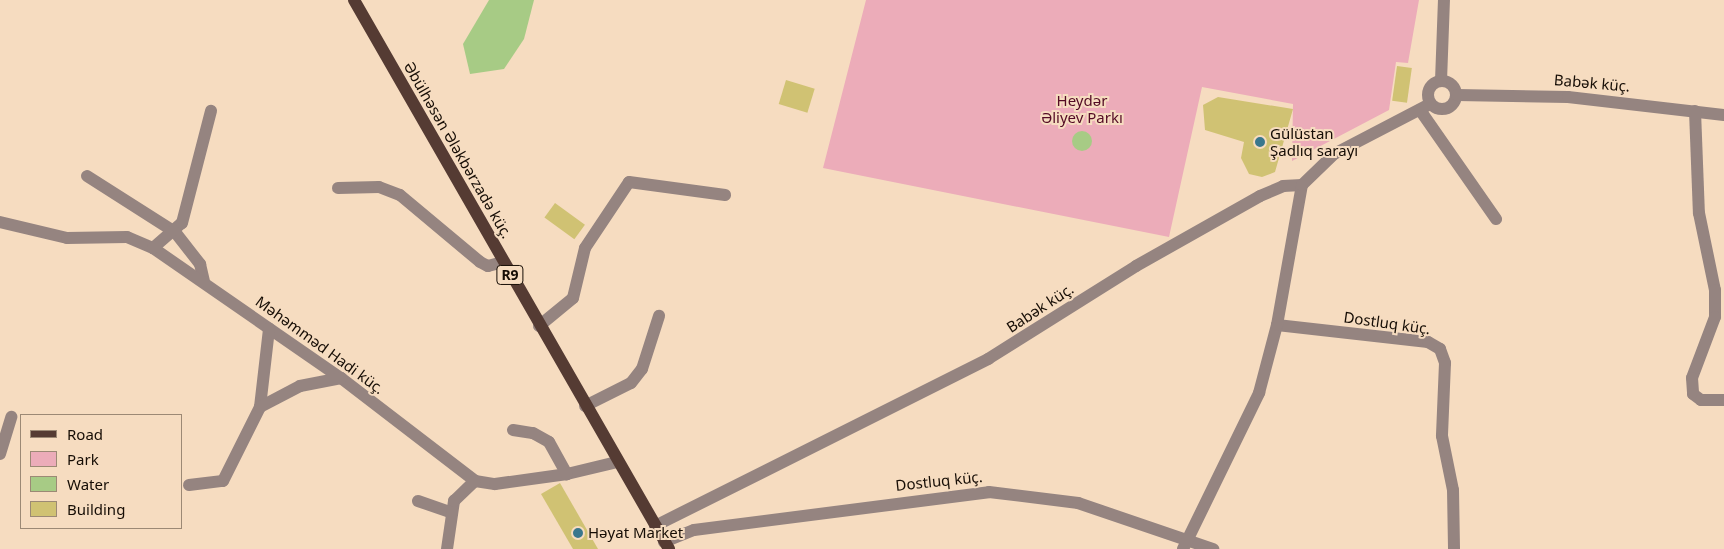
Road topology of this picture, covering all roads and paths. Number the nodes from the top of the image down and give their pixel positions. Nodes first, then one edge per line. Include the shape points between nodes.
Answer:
1 (354, 0) edge
2 (1444, 0) edge
3 (1441, 81) junction
4 (1457, 96) junction
5 (1425, 107) junction
6 (211, 111) dead end
7 (1695, 111) junction
8 (1724, 115) edge
9 (87, 176) dead end
10 (1302, 185) junction
11 (338, 188) dead end
12 (725, 195) dead end
13 (1496, 219) dead end
14 (0, 222) edge
15 (175, 232) junction
16 (153, 248) junction
17 (503, 262) junction
18 (204, 281) junction
19 (659, 316) dead end
20 (1277, 325) junction
21 (539, 326) junction
22 (269, 329) junction
23 (341, 378) junction
24 (1724, 400) edge
25 (585, 406) junction
26 (260, 407) junction
27 (11, 417) dead end
28 (513, 430) dead end
29 (0, 454) edge
30 (617, 462) junction
31 (567, 474) junction
32 (475, 481) junction
33 (189, 485) dead end
34 (418, 501) dead end
35 (450, 512) junction
36 (655, 526) junction
37 (1185, 544) edge
38 (666, 545) edge
39 (447, 549) edge
40 (1213, 549) edge
41 (1454, 549) edge

1 - 17 main road, Əbülhəsən Ələkbərzadə küç. / R9
2 - 3 street
3 - 4 street via 1455,88
3 - 5 street via 1429,90
4 - 5 street via 1450,108
4 - 7 street, Babək küç. via 1568,97
5 - 10 street via 1334,154
5 - 13 street
6 - 15 street via 186,212
7 - 8 street, Babək küç.
7 - 24 street via 1699,213 1715,290 1714,316 1692,378 1693,394 1701,400
9 - 15 street
10 - 20 street
10 - 36 street, Babək küç. via 1283,186 1260,196 1136,266 988,359
11 - 17 street via 379,186 400,195 480,262 488,266
12 - 21 street via 629,182 585,248 573,298
14 - 16 street, Məhəmməd Hadi küç. via 67,238 127,237
15 - 16 street
15 - 18 street via 200,264
16 - 18 street, Məhəmməd Hadi küç.
17 - 21 main road, Əbülhəsən Ələkbərzadə küç. / R9
18 - 22 street, Məhəmməd Hadi küç.
19 - 25 street via 642,369 631,383
20 - 37 street via 1259,393
20 - 41 street, Dostluq küç. via 1428,342 1440,349 1445,363 1442,436 1453,490
21 - 25 main road, Əbülhəsən Ələkbərzadə küç. / R9
22 - 23 street, Məhəmməd Hadi küç.
22 - 26 street
23 - 26 street via 300,386
23 - 32 street, Məhəmməd Hadi küç.
25 - 30 main road, Əbülhəsən Ələkbərzadə küç. / R9
26 - 33 street via 223,482
27 - 29 street
28 - 31 street via 533,433 549,442
30 - 31 street
30 - 36 main road, Əbülhəsən Ələkbərzadə küç. / R9
31 - 32 street via 495,484
32 - 35 street via 454,501
34 - 35 street
35 - 39 street
36 - 38 main road, Əbülhəsən Ələkbərzadə küç. / R9
37 - 38 street, Dostluq küç. via 1053,498 973,492 694,530
37 - 40 street, Dostluq küç.

